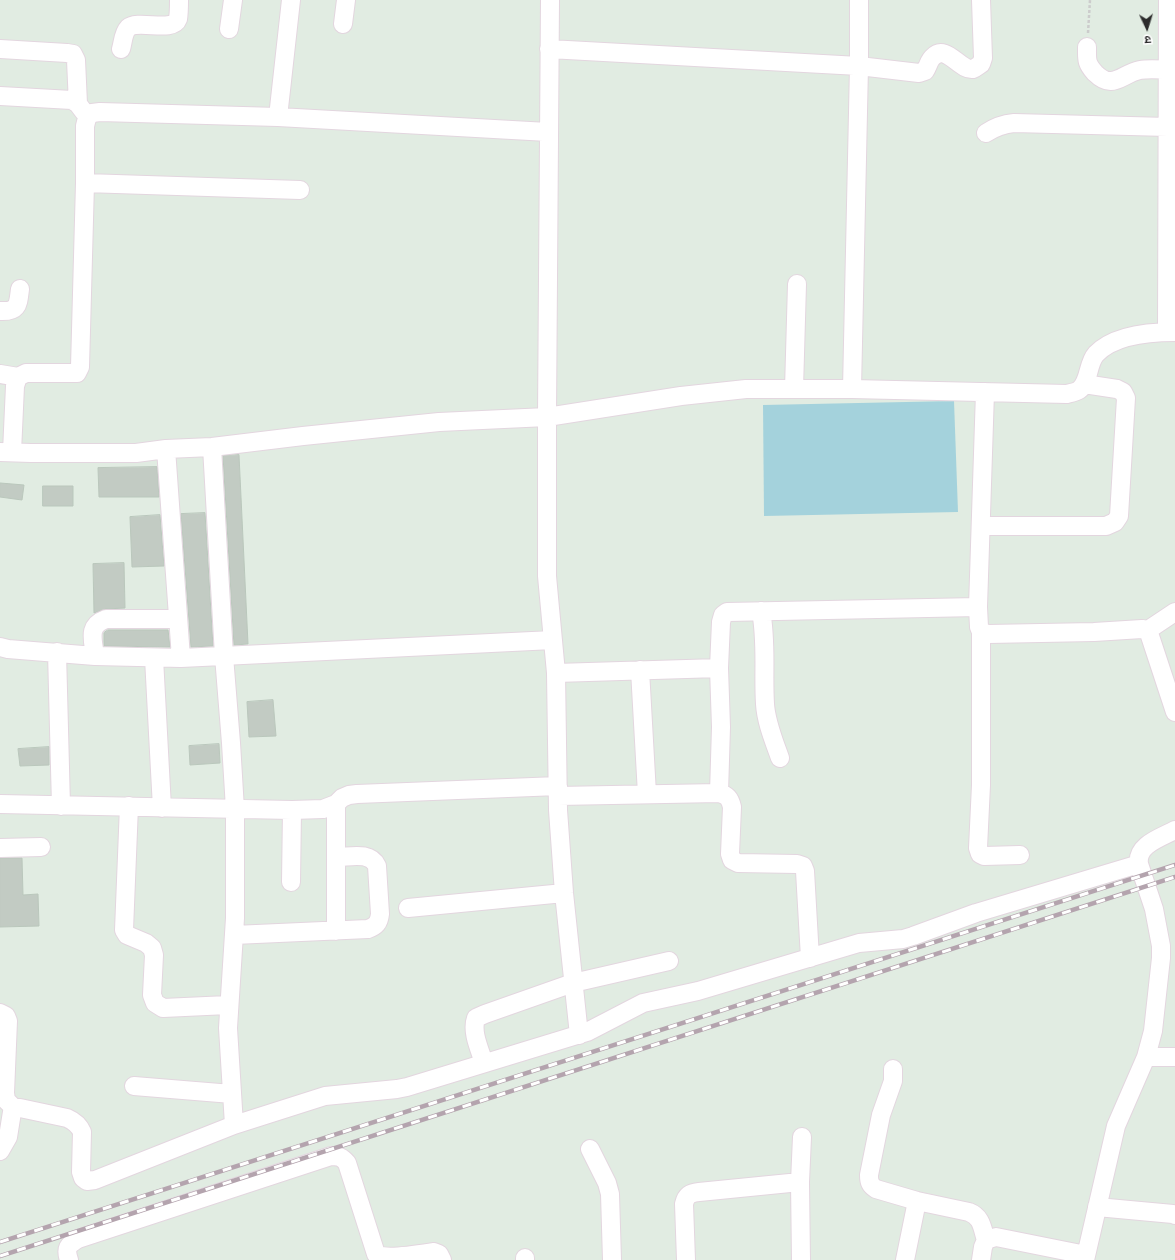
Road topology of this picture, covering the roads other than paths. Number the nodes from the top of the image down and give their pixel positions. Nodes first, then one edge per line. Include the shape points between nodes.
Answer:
1 (180, 0) edge
2 (233, 0) edge
3 (291, 0) edge
4 (346, 0) edge
5 (550, 0) edge
6 (859, 0) edge
7 (981, 0) edge
8 (1168, 0) edge
9 (343, 24) dead end
10 (229, 29) dead end
11 (1087, 47) road end
12 (0, 48) edge
13 (121, 49) dead end
14 (549, 49) junction
15 (859, 66) junction
16 (1171, 70) edge
17 (0, 96) edge
18 (83, 111) junction
19 (278, 117) junction
20 (1168, 127) junction
21 (548, 132) junction
22 (986, 133) dead end
23 (85, 183) junction
24 (300, 190) dead end
25 (797, 284) dead end
26 (20, 288) dead end
27 (0, 311) edge
28 (1171, 332) edge
29 (0, 374) edge
30 (18, 377) junction
31 (1084, 384) junction
32 (794, 388) junction
33 (852, 389) junction
34 (985, 392) junction
35 (547, 417) junction
36 (212, 448) junction
37 (166, 449) junction
38 (6, 452) edge
39 (981, 526) junction
40 (978, 607) junction
41 (762, 611) junction
42 (1175, 612) edge
43 (178, 619) junction
44 (1148, 630) junction
45 (982, 632) junction
46 (553, 640) junction
47 (0, 647) edge
48 (57, 652) junction
49 (95, 656) junction
50 (224, 656) junction
51 (154, 658) junction
52 (180, 658) junction
53 (718, 668) junction
54 (640, 670) junction
55 (556, 673) junction
56 (1175, 712) edge
57 (780, 758) dead end
58 (558, 791) junction
59 (719, 793) junction
60 (647, 794) junction
61 (0, 804) edge
62 (336, 804) junction
63 (61, 806) junction
64 (130, 806) junction
65 (162, 808) junction
66 (235, 809) junction
67 (292, 810) junction
68 (1175, 830) edge
69 (0, 848) edge
70 (41, 848) dead end
71 (1020, 855) dead end
72 (337, 857) junction
73 (1139, 864) junction
74 (291, 882) dead end
75 (564, 893) junction
76 (408, 908) dead end
77 (336, 931) junction
78 (234, 936) junction
79 (810, 958) junction
80 (669, 961) dead end
81 (573, 983) junction
82 (228, 1005) junction
83 (0, 1013) edge
84 (579, 1035) junction
85 (1146, 1057) junction
86 (1175, 1057) edge
87 (484, 1063) junction
88 (893, 1069) dead end
89 (134, 1086) dead end
90 (232, 1094) junction
91 (14, 1108) junction
92 (234, 1125) junction
93 (802, 1137) dead end
94 (590, 1149) dead end
95 (0, 1151) edge
96 (800, 1182) junction
97 (917, 1201) junction
98 (1097, 1207) junction
99 (1175, 1215) edge
100 (986, 1240) junction
101 (1085, 1257) edge
102 (69, 1260) edge
103 (442, 1260) edge
104 (612, 1260) edge
105 (686, 1260) edge
106 (802, 1260) edge
107 (905, 1260) edge
108 (981, 1260) edge

1 - 13 street via 178,20 174,24 135,25 128,28
2 - 10 street
3 - 19 street
4 - 9 street
5 - 14 street
6 - 15 street
7 - 15 street via 981,64 967,68 948,55 942,54 932,58 925,71 919,73
8 - 16 street
11 - 16 street via 1088,66 1106,81 1114,81 1142,70
12 - 18 street via 73,54
14 - 15 street
14 - 21 street
15 - 33 street
16 - 20 street
17 - 18 street via 72,100
18 - 19 street
18 - 23 street
19 - 21 street
20 - 22 street via 1006,124
20 - 28 street
21 - 35 street
23 - 24 street
23 - 30 street via 80,367 77,373 26,373
25 - 32 street
26 - 27 street via 17,306 13,310
28 - 31 street via 1122,338 1111,343 1096,354 1090,363
29 - 30 street
30 - 38 street
31 - 34 street via 1078,391 1067,394
31 - 39 street via 1117,388 1126,398 1119,516 1115,522 1106,526
32 - 33 street
32 - 35 street via 746,389 681,396
33 - 34 street
34 - 39 street
35 - 36 street via 439,422
35 - 46 street via 547,576
36 - 37 street
36 - 50 street
37 - 38 street via 136,453
37 - 43 street
39 - 40 street
40 - 41 street
40 - 45 street via 979,627
41 - 53 street via 727,612 723,615
41 - 57 street via 765,640 765,704
42 - 44 street
43 - 49 street via 106,619 98,622 93,634
43 - 52 street
44 - 45 street via 988,634
44 - 56 street
45 - 71 street via 978,848 984,856
46 - 50 street
46 - 55 street
47 - 48 street
48 - 49 street
48 - 63 street
49 - 51 street
50 - 52 street
50 - 66 street
51 - 52 street
51 - 65 street
53 - 54 street
53 - 59 street via 721,727
54 - 55 street
54 - 60 street
55 - 58 street
58 - 60 street
58 - 62 street via 357,794 342,798
58 - 75 street
59 - 60 street
59 - 79 street via 726,795 732,807 732,860 738,863 803,866
61 - 63 street
62 - 67 street via 323,809
62 - 72 street
63 - 64 street
64 - 65 street
64 - 82 street via 124,930 127,935 152,948 152,995 155,1003 162,1008
65 - 66 street
66 - 67 street
66 - 78 street
67 - 74 street
68 - 73 street via 1143,848 1138,857
69 - 70 street
72 - 77 street
72 - 77 street via 364,856 374,860 377,866 380,914 376,926
73 - 79 street via 976,913 903,939 859,943
73 - 85 street via 1154,910 1161,946 1153,1031
75 - 76 street
75 - 81 street
77 - 78 street
78 - 82 street
79 - 84 street via 698,991 643,1003 596,1029
80 - 81 street
81 - 84 street
81 - 87 street via 476,1018 475,1032
82 - 90 street
83 - 91 street via 6,1016 8,1021 5,1093 6,1100
84 - 87 street
85 - 86 street
85 - 98 street via 1116,1126
87 - 92 street via 397,1089 325,1096
88 - 97 street via 893,1081 881,1115 869,1181 876,1189
89 - 90 street
90 - 92 street
91 - 92 street via 74,1121 82,1132 81,1172 83,1178 88,1181
91 - 95 street via 8,1137
93 - 96 street
94 - 104 street via 610,1194
96 - 105 street via 699,1192 686,1196
96 - 106 street
97 - 100 street via 976,1215
97 - 107 street
98 - 99 street
98 - 101 street
100 - 101 street via 996,1237
100 - 108 street
102 - 103 street via 69,1245 78,1239 331,1156 338,1156 347,1163 376,1254 380,1258 390,1259 434,1252 439,1254

